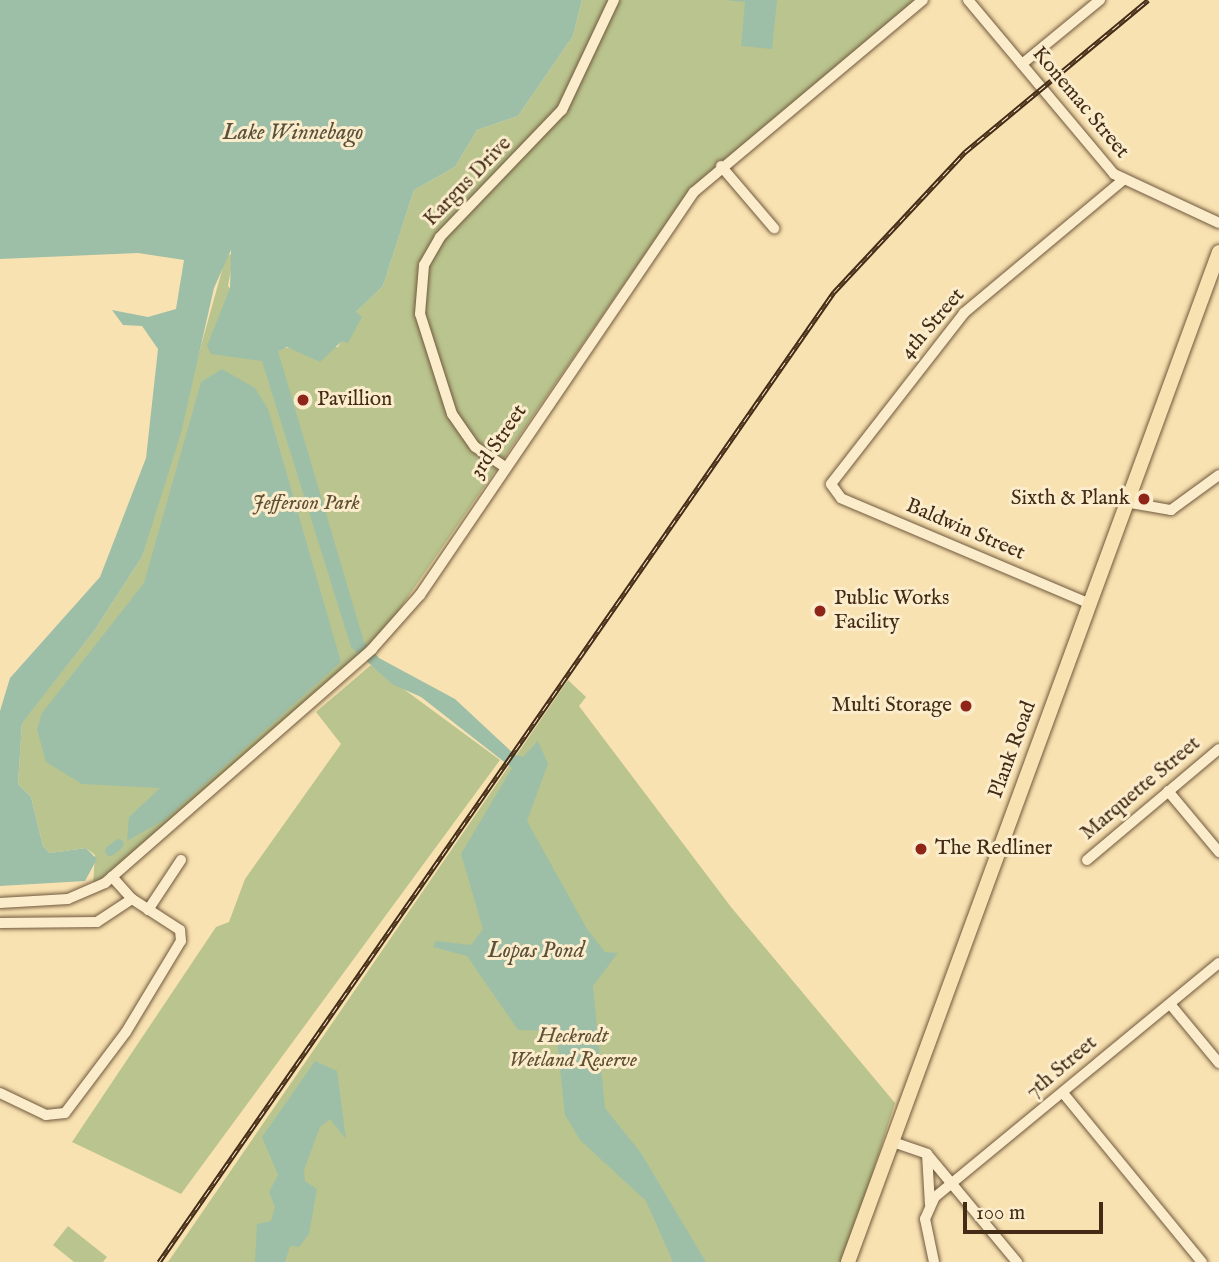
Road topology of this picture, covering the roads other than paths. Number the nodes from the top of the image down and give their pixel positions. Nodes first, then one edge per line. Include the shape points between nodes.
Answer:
1 (614, 0) edge
2 (923, 0) edge
3 (968, 0) edge
4 (1100, 0) edge
5 (1022, 64) junction
6 (721, 166) junction
7 (1122, 181) junction
8 (1219, 223) edge
9 (774, 228) dead end
10 (1219, 252) edge
11 (505, 467) junction
12 (1219, 474) edge
13 (831, 488) joint
14 (1125, 502) junction
15 (1088, 603) junction
16 (1219, 749) edge
17 (1168, 791) junction
18 (1219, 852) edge
19 (181, 860) dead end
20 (1087, 860) dead end
21 (113, 877) junction
22 (132, 900) junction
23 (0, 903) edge
24 (148, 910) junction
25 (0, 923) edge
26 (1219, 963) edge
27 (1170, 1004) junction
28 (1219, 1063) edge
29 (0, 1093) edge
30 (1063, 1093) junction
31 (893, 1142) junction
32 (928, 1154) junction
33 (952, 1183) junction
34 (930, 1204) junction
35 (848, 1262) edge
36 (934, 1262) edge
37 (1017, 1262) edge
38 (1202, 1262) edge

1 - 11 street, Kargus Drive via 562,110 440,237 424,265 420,314 452,414 475,447
2 - 6 street, 3rd Street
3 - 5 street, Konemac Street
4 - 5 street
5 - 7 street, Konemac Street
6 - 9 street
6 - 11 street, 3rd Street via 666,228
7 - 8 street, Konemac Street
7 - 13 street, 4th Street via 964,313 836,473
10 - 14 main road, Plank Road
11 - 21 street, 3rd Street via 420,595 372,649
12 - 14 street via 1171,510
13 - 15 street, Baldwin Street via 841,498
14 - 15 main road, Plank Road
15 - 31 main road, Plank Road
16 - 17 street, Marquette Street
17 - 18 street
17 - 20 street, Marquette Street
19 - 24 street
21 - 22 street
21 - 23 street, 3rd Street via 89,892
22 - 24 street
22 - 25 street via 97,922
24 - 29 street via 183,937 126,1032 65,1113 46,1115
26 - 27 street, 7th Street
27 - 28 street
27 - 30 street, 7th Street
30 - 33 street, 7th Street
30 - 38 street
31 - 32 street
31 - 35 main road, Plank Road
32 - 33 street
32 - 34 street
33 - 34 street, 7th Street
33 - 37 street
34 - 36 street via 925,1219

